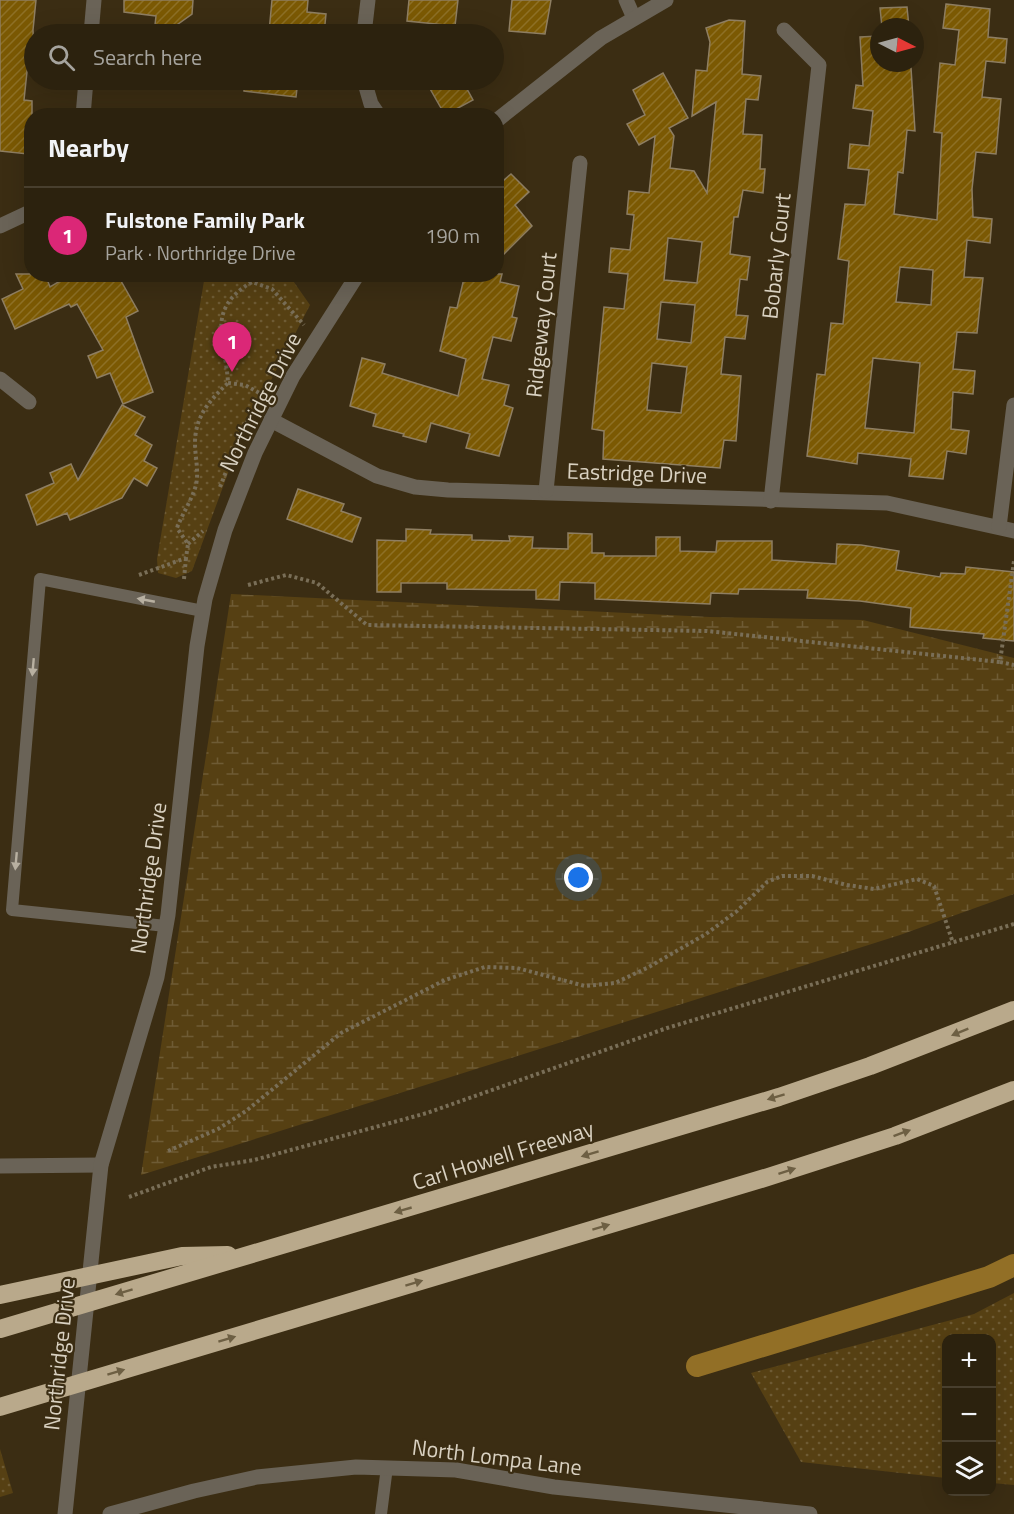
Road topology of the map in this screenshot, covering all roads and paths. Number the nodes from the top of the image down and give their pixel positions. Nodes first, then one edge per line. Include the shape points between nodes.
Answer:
1 (94, 0) edge
2 (368, 0) edge
3 (626, 0) edge
4 (666, 0) edge
5 (634, 18) junction
6 (92, 24) edge
7 (365, 24) edge
8 (784, 30) dead end
9 (85, 90) edge
10 (367, 90) edge
11 (84, 108) edge
12 (374, 108) edge
13 (504, 115) edge
14 (580, 163) dead end
15 (24, 215) edge
16 (0, 226) edge
17 (353, 282) edge
18 (315, 340) junction
19 (0, 378) edge
20 (228, 383) junction
21 (29, 402) dead end
22 (1014, 405) edge
23 (271, 420) junction
24 (546, 492) junction
25 (217, 494) dead end
26 (771, 501) junction
27 (206, 524) dead end
28 (1006, 529) edge
29 (188, 544) junction
30 (186, 558) junction
31 (1014, 561) edge
32 (139, 575) dead end
33 (184, 579) dead end
34 (248, 585) dead end
35 (203, 611) junction
36 (1000, 662) junction
37 (1014, 665) edge
38 (1014, 924) edge
39 (166, 926) junction
40 (953, 943) junction
41 (1014, 1010) edge
42 (1014, 1089) edge
43 (168, 1150) dead end
44 (101, 1165) junction
45 (0, 1166) edge
46 (129, 1197) dead end
47 (253, 1254) junction
48 (1, 1295) edge
49 (0, 1329) edge
50 (0, 1407) edge
51 (387, 1467) junction
52 (65, 1514) edge
53 (110, 1514) edge
54 (381, 1514) edge
55 (810, 1514) edge

1 - 6 street
2 - 7 street
3 - 5 street
4 - 5 street
5 - 13 street via 601,38
8 - 26 street, Bobarly Court via 819,65
9 - 11 street
10 - 12 street
14 - 24 street, Ridgeway Court
15 - 16 street
17 - 18 street, Northridge Drive
18 - 20 path via 272,289 252,282 232,293 220,323
18 - 23 street, Northridge Drive
19 - 21 street
20 - 25 path via 245,385 261,394
20 - 29 path via 208,402 199,419 196,486 177,528
22 - 28 street
23 - 24 street, Eastridge Drive via 377,476 414,487
23 - 35 street, Northridge Drive via 225,530
24 - 26 street, Eastridge Drive
26 - 28 street, Eastridge Drive via 887,503
27 - 29 path via 202,534
29 - 30 path
30 - 32 path
30 - 33 path
31 - 36 path
34 - 36 path via 286,575 317,583 367,625 706,631
35 - 39 street, Northridge Drive
35 -> 39 lane via 40,579 12,910
36 - 37 path
38 - 40 path
39 - 44 street, Northridge Drive via 157,977
40 - 43 path via 934,886 917,879 874,889 812,876 782,876 767,882 706,934 615,983 585,986 517,968 485,967 445,980 341,1033 246,1111 218,1129
40 - 46 path via 667,1028 427,1113 255,1160 211,1167
41 -> 47 highway, Carl Howell Freeway via 798,1090
50 -> 42 highway via 768,1177 895,1136
44 - 45 street
44 - 52 street, Northridge Drive
47 - 48 highway via 182,1256
47 -> 49 highway, Carl Howell Freeway
51 - 53 street, North Lompa Lane via 266,1475
51 - 54 lane
51 - 55 street, North Lompa Lane via 456,1470 554,1487

